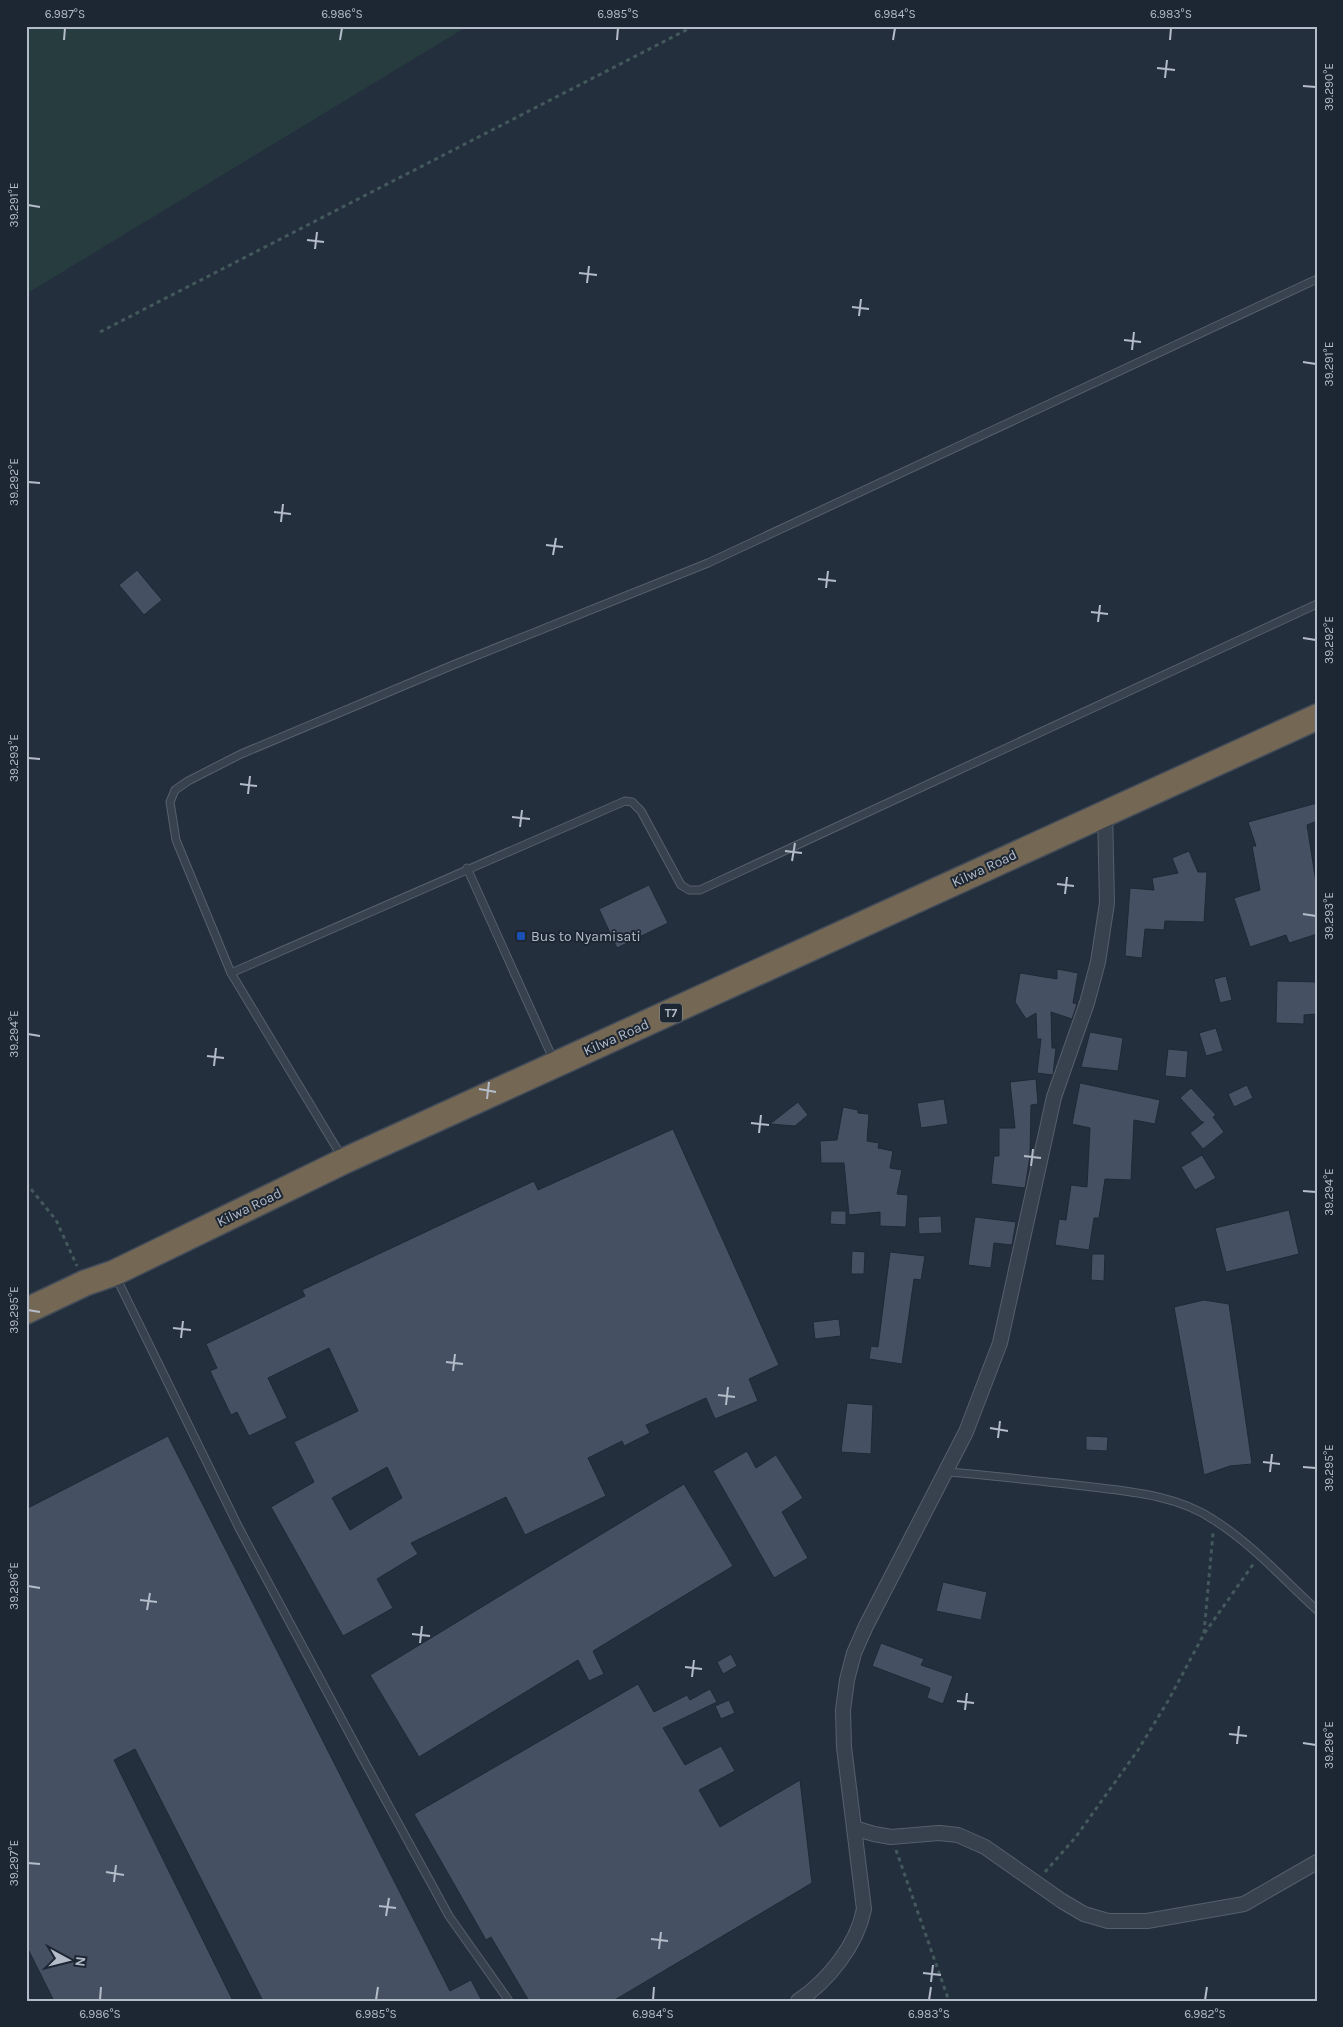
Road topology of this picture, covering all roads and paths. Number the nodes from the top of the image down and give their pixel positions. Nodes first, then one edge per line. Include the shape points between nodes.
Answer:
1 (694, 26) edge
2 (1317, 279) edge
3 (100, 332) dead end
4 (1317, 604) edge
5 (1317, 716) edge
6 (1106, 812) junction
7 (468, 868) junction
8 (231, 973) junction
9 (556, 1065) junction
10 (344, 1161) junction
11 (26, 1183) edge
12 (114, 1272) junction
13 (85, 1283) junction
14 (26, 1311) edge
15 (945, 1472) junction
16 (1214, 1520) junction
17 (1259, 1556) junction
18 (1317, 1610) edge
19 (1204, 1634) junction
20 (854, 1828) junction
21 (892, 1837) junction
22 (1317, 1862) edge
23 (1036, 1882) junction
24 (802, 1999) edge
25 (509, 2001) edge
26 (949, 2001) edge

1 - 3 path
2 - 8 lane via 717,559 268,743 188,781 172,796 171,819 176,840
4 - 7 lane via 700,890 689,890 681,885 641,811 632,802 625,801
5 - 6 highway, Kilwa Road / T7
6 - 9 highway, Kilwa Road / T7
6 - 15 street via 1107,903 1098,962 1054,1097 1000,1343 980,1398
7 - 8 lane
7 - 9 lane
8 - 10 lane
9 - 10 highway, Kilwa Road / T7
10 - 12 highway, Kilwa Road / T7
11 - 13 path via 56,1220
12 - 13 highway, Kilwa Road / T7
12 - 25 lane via 239,1528 362,1757 449,1916
13 - 14 highway, Kilwa Road / T7
15 - 16 lane via 1009,1476 1127,1491 1191,1508
15 - 20 street via 866,1626 847,1680 844,1747
16 - 17 lane
16 - 19 path
17 - 18 lane
17 - 19 path
19 - 23 path via 1138,1750 1076,1838
20 - 21 street
20 - 24 street via 864,1909 861,1927 842,1959
21 - 23 street via 940,1833 958,1835 985,1847
21 - 26 path
22 - 23 street via 1244,1904 1146,1921 1108,1921 1084,1914

